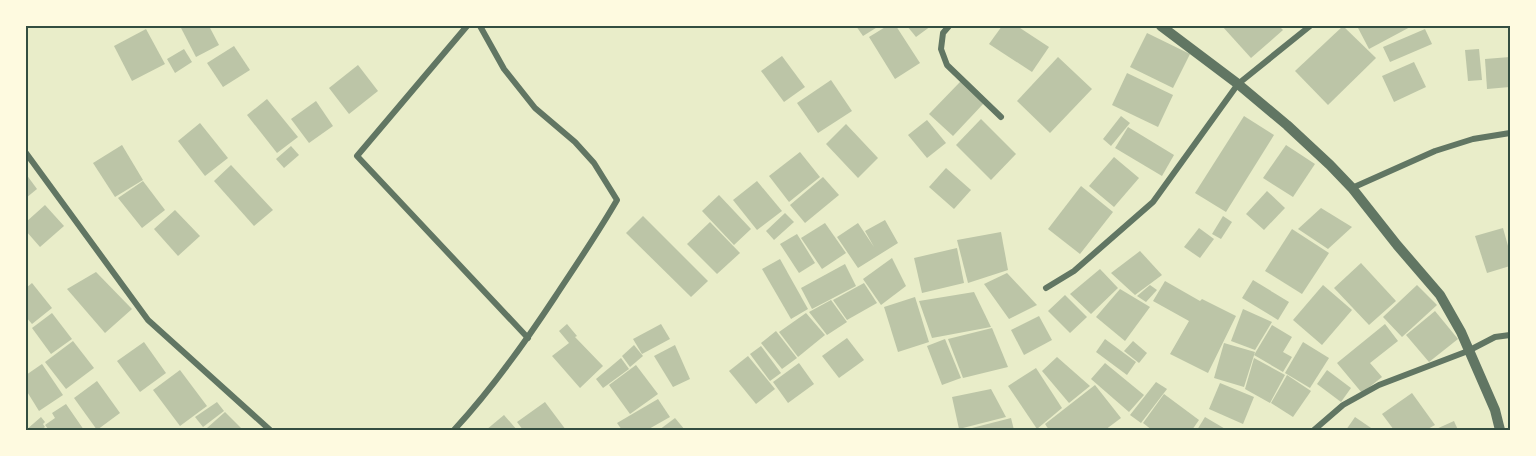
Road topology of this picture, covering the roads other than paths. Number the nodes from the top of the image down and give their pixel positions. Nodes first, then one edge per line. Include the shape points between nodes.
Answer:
1 (466, 26) edge
2 (480, 26) edge
3 (949, 26) edge
4 (1161, 26) edge
5 (1310, 26) edge
6 (1238, 84) junction
7 (1000, 117) dead end
8 (1510, 133) edge
9 (26, 153) edge
10 (1353, 188) junction
11 (1046, 288) dead end
12 (1510, 335) edge
13 (528, 338) junction
14 (1468, 351) junction
15 (270, 430) edge
16 (454, 430) edge
17 (1314, 430) edge
18 (1500, 430) edge

1 - 13 street via 357,156
2 - 13 street via 504,69 535,108 594,163 617,200
3 - 7 street via 943,33 941,49 947,64
4 - 6 street
5 - 6 street
6 - 10 street
6 - 11 street via 1153,202 1074,272
8 - 10 street via 1473,139 1435,152
9 - 15 street via 148,320
10 - 14 street via 1440,295
12 - 14 street
13 - 16 street
14 - 17 street via 1379,385 1343,405
14 - 18 street

